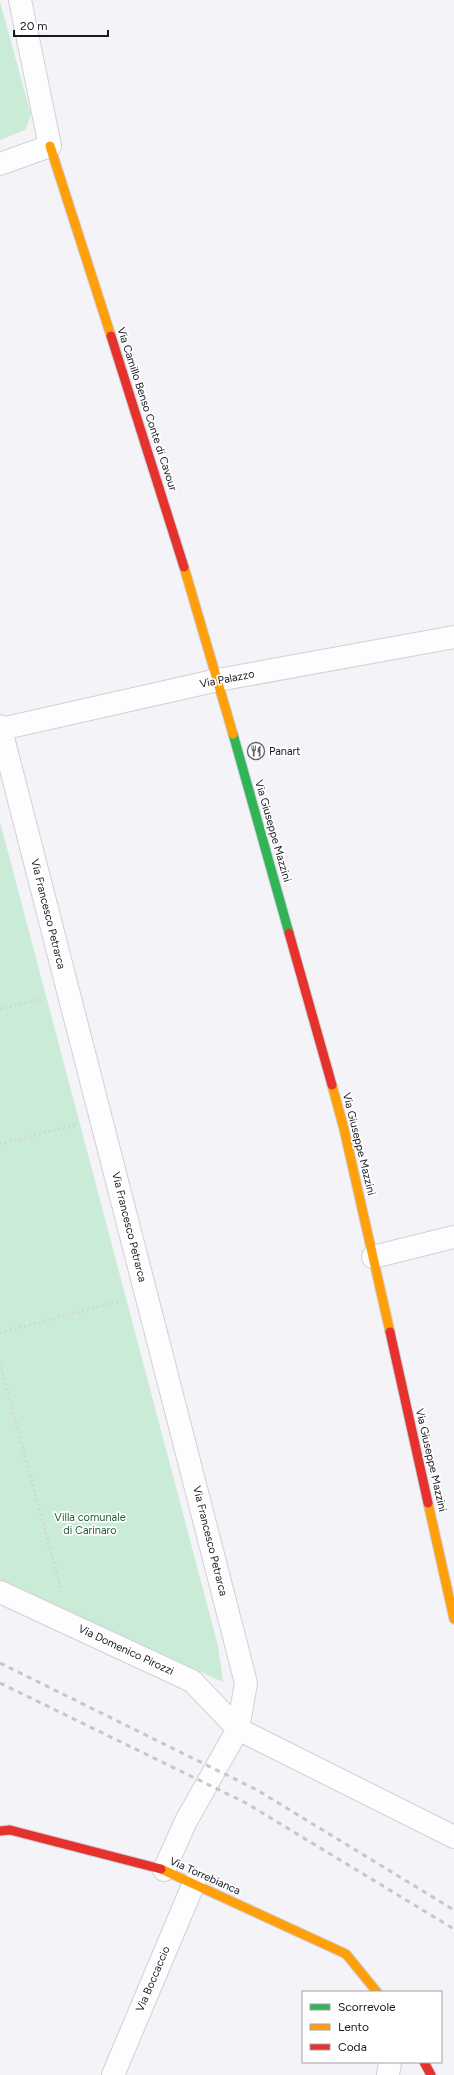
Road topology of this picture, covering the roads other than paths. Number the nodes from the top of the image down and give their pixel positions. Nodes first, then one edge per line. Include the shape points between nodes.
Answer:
1 (20, 0) edge
2 (50, 146) junction
3 (0, 164) edge
4 (454, 637) edge
5 (218, 680) junction
6 (0, 728) edge
7 (8, 786) edge
8 (454, 1237) edge
9 (373, 1258) junction
10 (0, 1592) edge
11 (454, 1619) edge
12 (238, 1729) junction
13 (0, 1831) edge
14 (454, 1837) edge
15 (164, 1870) junction
16 (194, 1884) junction
17 (376, 1991) edge
18 (390, 2063) edge
19 (425, 2063) edge
20 (113, 2075) edge
21 (388, 2075) edge
22 (431, 2075) edge

1 - 2 street
2 - 3 street
2 - 5 street, Via Camillo Benso Conte di Cavour
4 - 5 street, Via Palazzo
5 - 6 street, Via Palazzo
5 - 9 street, Via Giuseppe Mazzini via 344,1129
6 - 7 street, Via Francesco Petrarca
7 - 12 street, Via Francesco Petrarca via 69,992 246,1682
8 - 9 street
9 - 11 street, Via Giuseppe Mazzini
10 - 12 street, Via Domenico Pirozzi via 192,1681
12 - 14 street, Via Domenico Pirozzi
12 - 15 street, Via Francesco Petrarca via 186,1821
13 - 15 street, Via Torrebianca via 10,1830
15 - 16 street, Via Torrebianca
16 - 17 street, Via Torrebianca via 346,1954
16 - 20 street, Via Boccaccio
18 - 21 street
19 - 22 street

